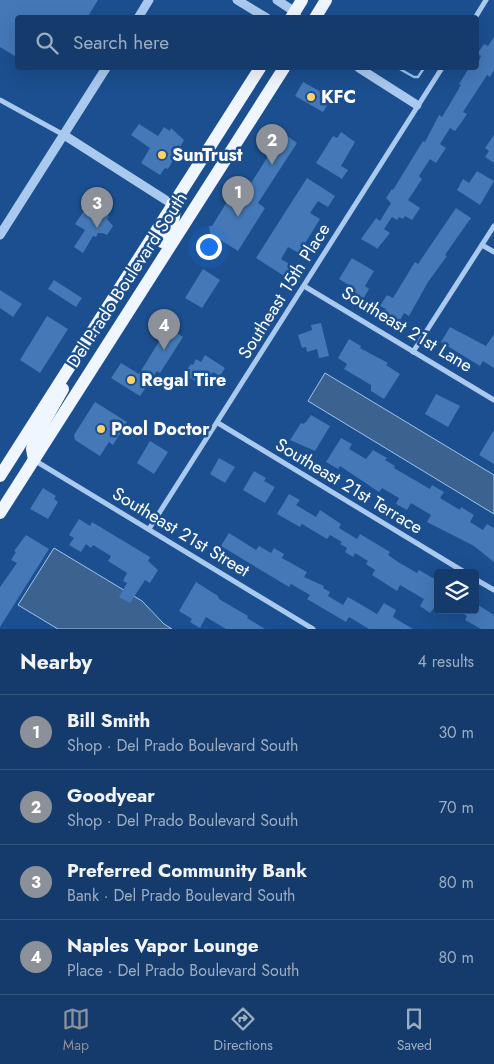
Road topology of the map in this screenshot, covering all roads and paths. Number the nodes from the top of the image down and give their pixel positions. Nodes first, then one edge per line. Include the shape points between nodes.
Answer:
1 (149, 0) edge
2 (238, 0) edge
3 (277, 0) edge
4 (302, 0) edge
5 (326, 0) edge
6 (486, 0) edge
7 (140, 15) edge
8 (262, 15) edge
9 (293, 15) edge
10 (294, 15) edge
11 (318, 15) edge
12 (477, 15) edge
13 (105, 70) edge
14 (259, 70) edge
15 (283, 70) edge
16 (362, 70) edge
17 (441, 70) edge
18 (0, 100) edge
19 (417, 105) junction
20 (64, 134) junction
21 (172, 204) junction
22 (494, 226) edge
23 (0, 235) edge
24 (482, 245) junction
25 (494, 252) edge
26 (304, 286) junction
27 (136, 298) junction
28 (413, 352) junction
29 (71, 363) junction
30 (494, 400) edge
31 (218, 423) junction
32 (34, 460) junction
33 (0, 476) edge
34 (0, 513) edge
35 (149, 529) junction
36 (459, 569) edge
37 (479, 581) edge
38 (494, 590) edge
39 (313, 629) edge

1 - 7 street
2 - 8 street
3 - 9 street
4 - 10 main road
5 - 11 main road
6 - 12 street
13 - 20 street
14 - 21 main road, Del Prado Boulevard South
15 - 27 main road, Del Prado Boulevard South
16 - 19 street
17 - 19 street, Southeast 15th Place
18 - 20 street
19 - 26 street, Southeast 15th Place
20 - 21 street
20 - 23 street
21 - 27 main road via 175,213 171,229 146,267
21 - 29 main road, Del Prado Boulevard South
22 - 24 street
24 - 25 street
24 - 28 street
26 - 28 street, Southeast 21st Lane
26 - 31 street, Southeast 15th Place
27 - 32 main road, Del Prado Boulevard South
28 - 30 street, Southeast 21st Lane
29 - 32 main road via 62,392 34,440
29 - 33 main road, Del Prado Boulevard South
31 - 35 street, Southeast 15th Place
31 - 36 street, Southeast 21st Terrace
32 - 34 main road, Del Prado Boulevard South
32 - 35 street, Southeast 21st Street
35 - 39 street, Southeast 21st Street
37 - 38 street

